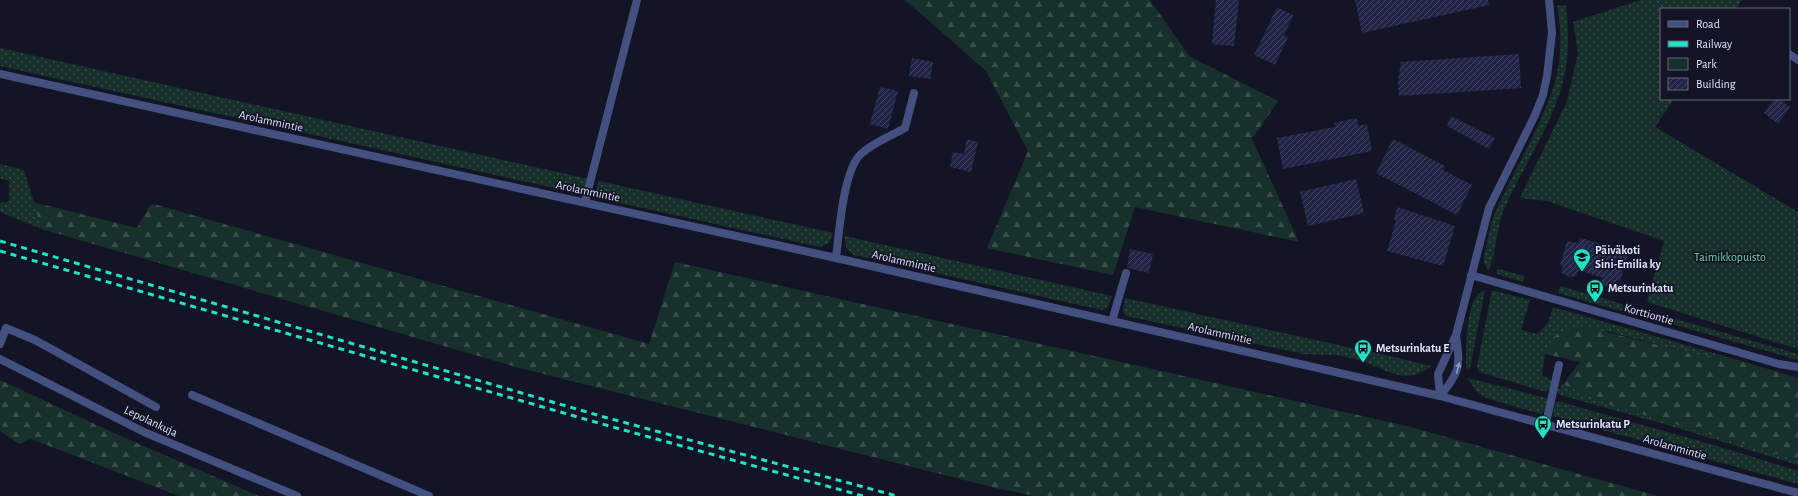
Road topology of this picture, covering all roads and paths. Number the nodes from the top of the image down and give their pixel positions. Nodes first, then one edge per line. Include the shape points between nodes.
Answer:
1 (637, 0) edge
2 (1549, 0) edge
3 (0, 74) edge
4 (914, 93) dead end
5 (585, 202) junction
6 (836, 258) junction
7 (1126, 273) dead end
8 (1471, 275) junction
9 (1112, 321) junction
10 (3, 326) edge
11 (1456, 334) junction
12 (0, 344) edge
13 (0, 359) edge
14 (1559, 365) dead end
15 (1798, 367) edge
16 (192, 395) dead end
17 (1440, 396) junction
18 (156, 407) dead end
19 (1546, 424) junction
20 (1798, 493) edge
21 (297, 496) edge
22 (429, 496) edge

1 - 5 street
2 - 8 street via 1552,33 1542,95 1535,115 1489,208
3 - 5 street, Arolammintie
4 - 6 street via 905,128 860,155 853,167 845,190
5 - 6 street, Arolammintie
6 - 9 street, Arolammintie
7 - 9 street
8 - 11 street
8 - 15 street, Korttiontie via 1779,364
9 - 17 street, Arolammintie
10 - 12 street
10 - 18 street via 35,340
11 - 17 street via 1438,374
17 -> 11 street via 1454,380 1460,363
13 - 21 street, Lepolankuja via 144,432
14 - 19 street
16 - 22 street
17 - 19 street, Arolammintie
19 - 20 street, Arolammintie

